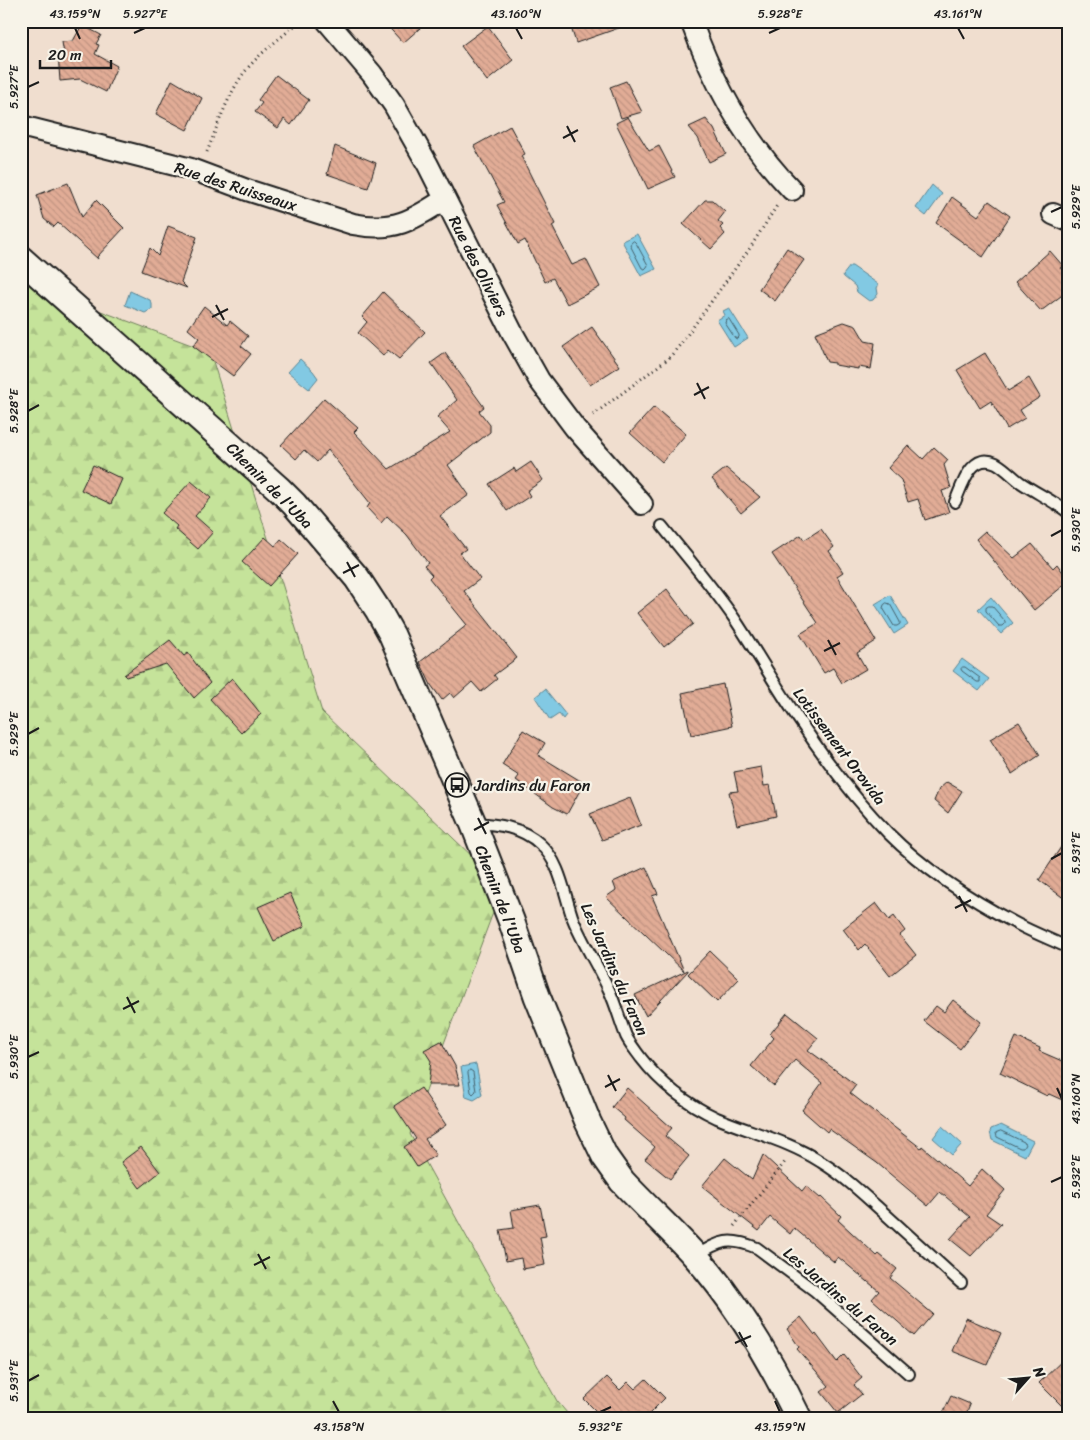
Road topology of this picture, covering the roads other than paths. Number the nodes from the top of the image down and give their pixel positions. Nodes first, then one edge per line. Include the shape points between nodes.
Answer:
1 (328, 21) edge
2 (691, 21) edge
3 (21, 126) edge
4 (790, 188) road end
5 (445, 200) junction
6 (21, 258) edge
7 (955, 502) dead end
8 (642, 504) dead end
9 (1069, 513) edge
10 (662, 526) dead end
11 (473, 823) junction
12 (1069, 948) edge
13 (696, 1256) junction
14 (961, 1283) dead end
15 (908, 1374) dead end
16 (798, 1419) edge

1 - 5 street, Rue des Oliviers via 394,105
2 - 4 street via 729,103 753,144
3 - 5 street, Rue des Ruisseaux via 199,172 370,228 404,223
5 - 8 street, Rue des Oliviers via 528,361 552,399
6 - 11 street, Chemin de l'Uba via 294,504 357,578 392,635
7 - 9 lane via 972,467 987,460
10 - 12 lane, Lotissement Orovida via 734,618 829,762 889,833 948,882 1019,925
11 - 13 street, Chemin de l'Uba via 537,996 596,1140 622,1181
11 - 14 lane, Les Jardins du Faron via 513,829 533,838 547,851 627,1037 650,1068 676,1093 716,1117 771,1137 820,1161 850,1183
13 - 15 lane, Les Jardins du Faron via 718,1243 732,1241 766,1253 815,1291
13 - 16 street, Chemin de l'Uba via 753,1333

